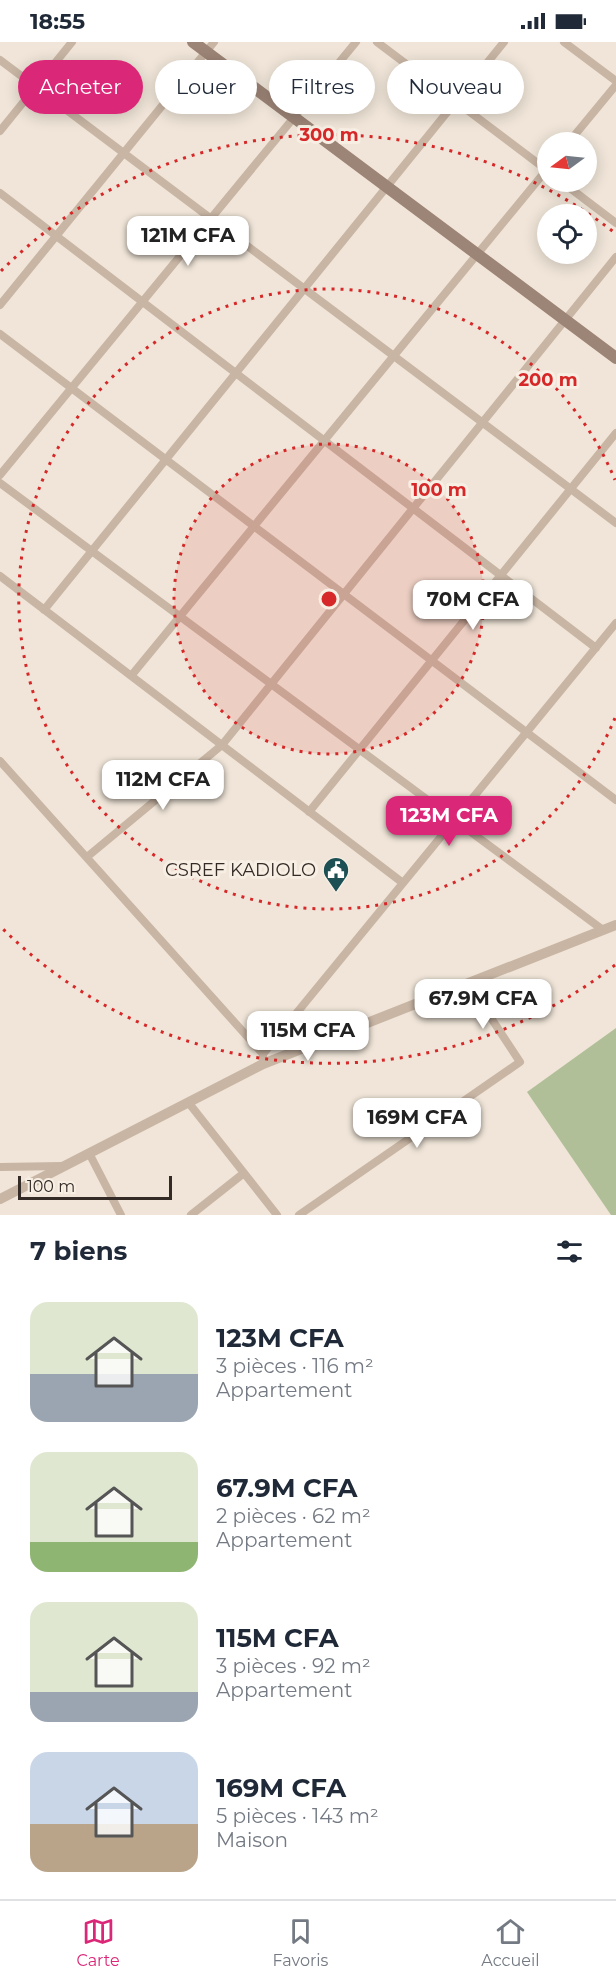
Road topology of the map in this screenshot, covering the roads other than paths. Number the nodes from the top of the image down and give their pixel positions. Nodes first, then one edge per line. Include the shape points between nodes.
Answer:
1 (72, 42) edge
2 (193, 42) edge
3 (356, 42) edge
4 (377, 42) edge
5 (504, 42) edge
6 (564, 42) edge
7 (210, 47) edge
8 (0, 60) edge
9 (58, 60) edge
10 (401, 60) edge
11 (489, 60) edge
12 (18, 74) edge
13 (616, 83) edge
14 (18, 109) edge
15 (72, 114) edge
16 (446, 114) edge
17 (473, 114) edge
18 (294, 117) junction
19 (0, 131) edge
20 (577, 132) edge
21 (124, 153) junction
22 (537, 162) edge
23 (537, 182) edge
24 (387, 187) junction
25 (575, 192) edge
26 (0, 193) edge
27 (211, 219) junction
28 (616, 223) edge
29 (56, 236) junction
30 (477, 254) junction
31 (616, 257) edge
32 (304, 289) junction
33 (142, 302) junction
34 (0, 304) edge
35 (565, 320) junction
36 (0, 334) edge
37 (393, 356) junction
38 (616, 358) edge
39 (236, 374) junction
40 (71, 388) junction
41 (482, 423) junction
42 (616, 433) edge
43 (324, 441) junction
44 (166, 460) junction
45 (0, 475) edge
46 (0, 483) edge
47 (571, 489) junction
48 (413, 509) junction
49 (616, 523) edge
50 (254, 526) junction
51 (92, 551) junction
52 (0, 576) edge
53 (500, 576) junction
54 (344, 594) junction
55 (44, 610) junction
56 (180, 616) junction
57 (616, 623) edge
58 (596, 648) junction
59 (432, 661) junction
60 (131, 676) junction
61 (272, 684) junction
62 (527, 732) junction
63 (222, 745) junction
64 (360, 750) junction
65 (0, 761) edge
66 (616, 800) edge
67 (309, 812) junction
68 (455, 820) junction
69 (87, 857) junction
70 (403, 883) junction
71 (616, 925) edge
72 (603, 930) junction
73 (468, 983) junction
74 (263, 1059) junction
75 (188, 1102) junction
76 (89, 1153) junction
77 (65, 1166) junction
78 (0, 1167) edge
79 (244, 1173) junction
80 (0, 1199) edge
81 (121, 1215) edge
82 (191, 1215) edge
83 (277, 1215) edge
84 (299, 1215) edge

1 - 9 street
2 - 7 main road
3 - 18 street
4 - 10 street
5 - 11 street
6 - 13 street
7 - 18 main road
7 - 21 street
8 - 12 street
13 - 20 street
14 - 19 street
15 - 21 street
16 - 24 street
17 - 22 street
18 - 24 main road
18 - 27 street
21 - 27 street
21 - 29 street
23 - 30 street
24 - 30 main road
24 - 32 street
25 - 28 street
26 - 29 street
27 - 32 street
27 - 33 street
29 - 33 street
29 - 34 street
30 - 35 main road
30 - 37 street
31 - 35 street
32 - 37 street
32 - 39 street
33 - 39 street
33 - 40 street
35 - 38 main road
35 - 41 street
36 - 40 street
37 - 41 street
37 - 43 street
39 - 43 street
39 - 44 street
40 - 44 street
40 - 45 street
41 - 47 street
41 - 48 street
42 - 47 street
43 - 48 street
43 - 50 street
44 - 50 street
44 - 51 street
46 - 51 street
47 - 49 street
47 - 53 street
48 - 53 street
48 - 54 street
50 - 54 street
50 - 56 street
51 - 55 street
51 - 56 street
52 - 55 street
53 - 58 street
53 - 59 street
54 - 59 street
54 - 61 street
55 - 60 street
56 - 60 street
56 - 61 street
57 - 58 street
58 - 62 street
59 - 62 street
59 - 64 street
60 - 63 street
61 - 63 street
61 - 64 street
62 - 66 street
62 - 68 street
63 - 67 street
63 - 69 street
64 - 67 street
64 - 68 street
65 - 69 street
67 - 70 street
68 - 70 street
68 - 72 street
69 - 74 street
70 - 74 street
71 - 72 street
72 - 73 street
73 - 74 street
73 - 84 street via 520,1062
74 - 75 street
75 - 76 street
75 - 79 street
76 - 77 street
76 - 81 street
77 - 78 street
77 - 80 street
79 - 82 street
79 - 83 street

